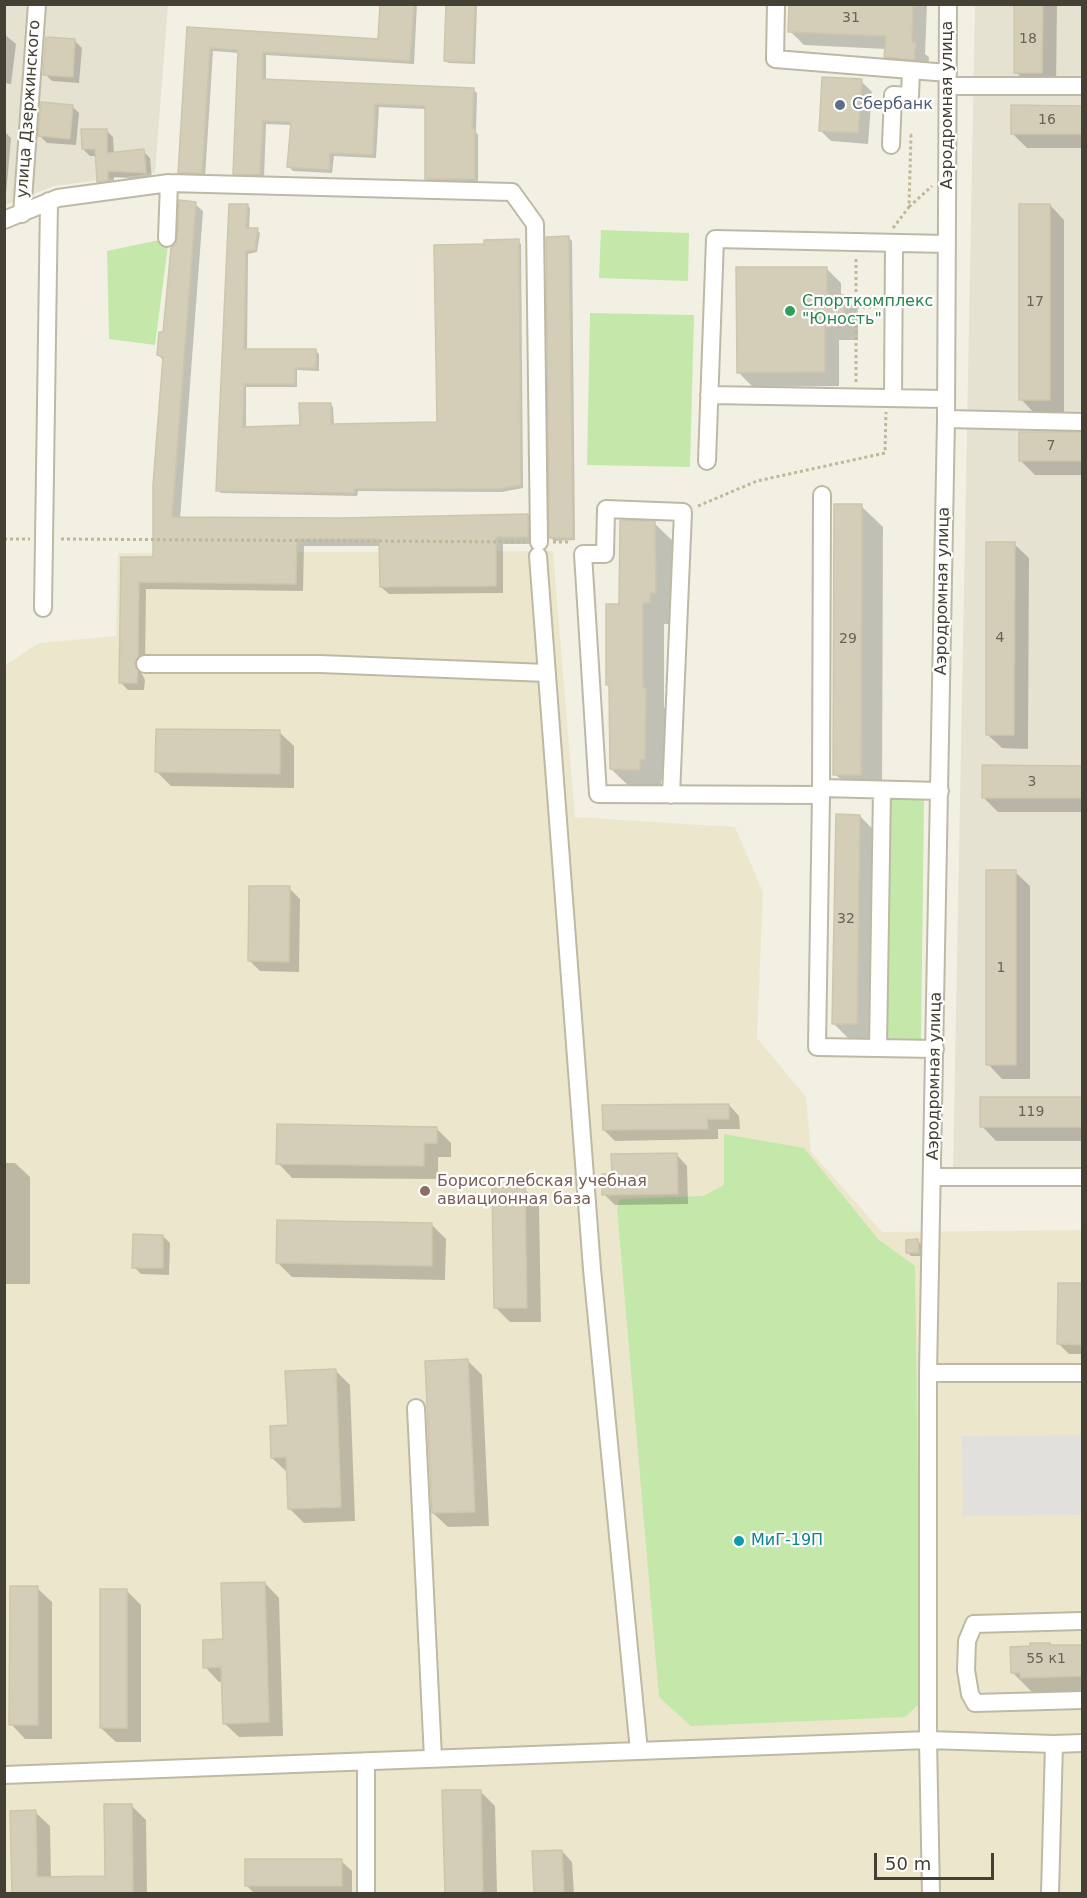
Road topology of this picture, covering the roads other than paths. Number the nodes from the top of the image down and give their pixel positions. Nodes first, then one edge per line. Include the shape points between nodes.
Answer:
1 (37, 4) edge
2 (776, 4) edge
3 (948, 4) edge
4 (911, 70) junction
5 (948, 80) junction
6 (1083, 87) edge
7 (891, 140) road end
8 (170, 183) junction
9 (49, 201) junction
10 (22, 214) junction
11 (4, 220) edge
12 (167, 238) dead end
13 (887, 243) junction
14 (947, 244) junction
15 (709, 395) junction
16 (887, 398) junction
17 (946, 399) junction
18 (946, 419) junction
19 (1083, 422) edge
20 (707, 461) dead end
21 (822, 495) dead end
22 (43, 608) dead end
23 (145, 664) dead end
24 (547, 673) junction
25 (882, 789) junction
26 (940, 791) junction
27 (821, 792) junction
28 (671, 795) junction
29 (878, 1048) junction
30 (935, 1049) junction
31 (933, 1176) junction
32 (1083, 1177) edge
33 (928, 1373) junction
34 (1083, 1373) edge
35 (416, 1408) dead end
36 (1083, 1621) edge
37 (1083, 1700) edge
38 (928, 1740) junction
39 (1083, 1743) edge
40 (1054, 1744) junction
41 (639, 1750) junction
42 (433, 1758) junction
43 (366, 1761) junction
44 (4, 1775) edge
45 (366, 1893) edge
46 (930, 1893) edge
47 (1050, 1893) edge

1 - 10 street, улица Дзержинского
2 - 4 street via 775,59
3 - 5 street, Аэродромная улица
4 - 5 street
4 - 7 street via 910,96 893,95
5 - 6 street
5 - 14 street, Аэродромная улица
8 - 9 street
8 - 12 street
8 - 24 street via 512,192 535,224 538,549
9 - 10 street
9 - 22 street
10 - 11 street
13 - 14 street
13 - 15 street via 715,239
13 - 16 street
14 - 17 street, Аэродромная улица
15 - 16 street
15 - 20 street
16 - 17 street
17 - 18 street, Аэродромная улица
18 - 19 street
18 - 26 street, Аэродромная улица
21 - 27 street
23 - 24 street via 320,664
24 - 41 street via 592,1269
25 - 26 street
25 - 27 street
25 - 29 street
26 - 30 street, Аэродромная улица
27 - 28 street
27 - 29 street via 817,1047
28 - 28 street via 598,794 583,554 605,554 606,509 684,512
29 - 30 street
30 - 31 street, Аэродромная улица
31 - 32 street
31 - 33 street, Аэродромная улица
33 - 34 street
33 - 38 street, Аэродромная улица
35 - 42 street
36 - 37 street via 974,1624 967,1641 966,1670 975,1702
38 - 40 street
38 - 41 street
38 - 46 street, Аэродромная улица
39 - 40 street
40 - 47 street
41 - 42 street
42 - 43 street
43 - 44 street
43 - 45 street

